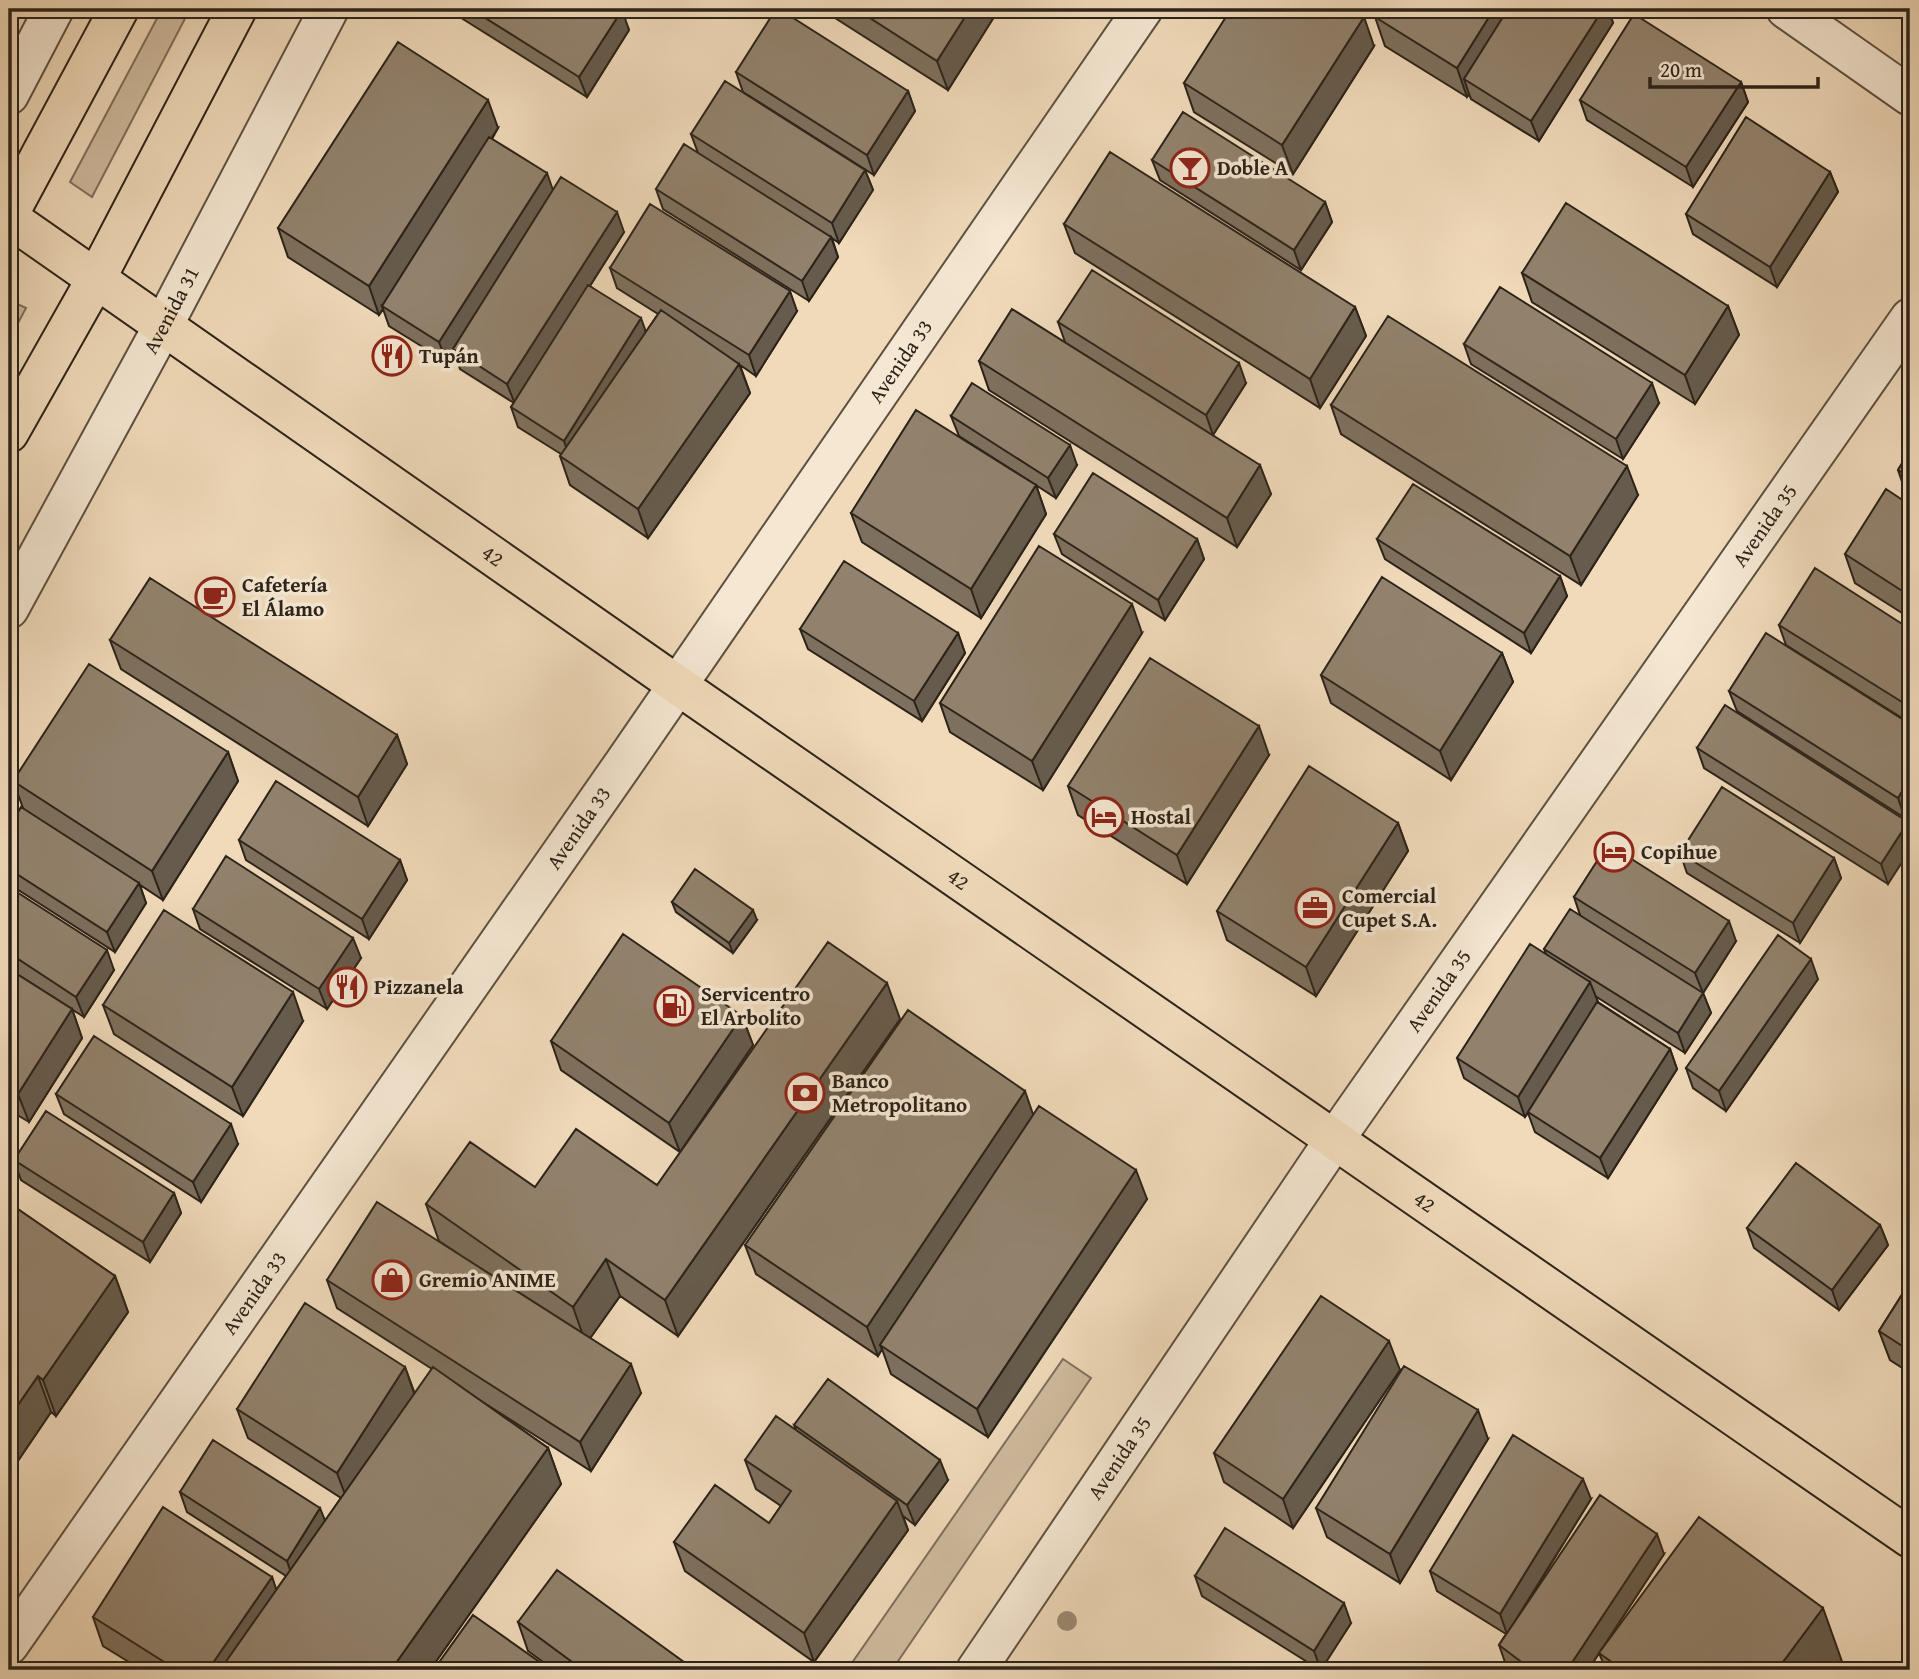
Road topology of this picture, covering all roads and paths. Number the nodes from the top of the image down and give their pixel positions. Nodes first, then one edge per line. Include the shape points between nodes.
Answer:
1 (54, 9) edge
2 (119, 9) edge
3 (237, 9) edge
4 (329, 9) edge
5 (1143, 9) edge
6 (1786, 9) edge
7 (9, 95) edge
8 (1910, 96) edge
9 (9, 216) edge
10 (96, 279) junction
11 (1910, 318) edge
12 (163, 326) junction
13 (9, 433) edge
14 (9, 609) edge
15 (676, 684) junction
16 (1335, 1139) junction
17 (1910, 1538) edge
18 (9, 1646) edge
19 (976, 1670) edge

1 - 7 street
2 - 9 main road
3 - 10 main road
4 - 12 street, Avenida 31
5 - 15 street, Avenida 33
6 - 8 street
9 - 10 main road, 42
10 - 12 main road, 42
10 - 13 main road
11 - 16 street, Avenida 35
12 - 14 street, Avenida 31
12 - 15 main road, 42
15 - 16 main road, 42
15 - 18 street, Avenida 33
16 - 17 main road, 42
16 - 19 street, Avenida 35

